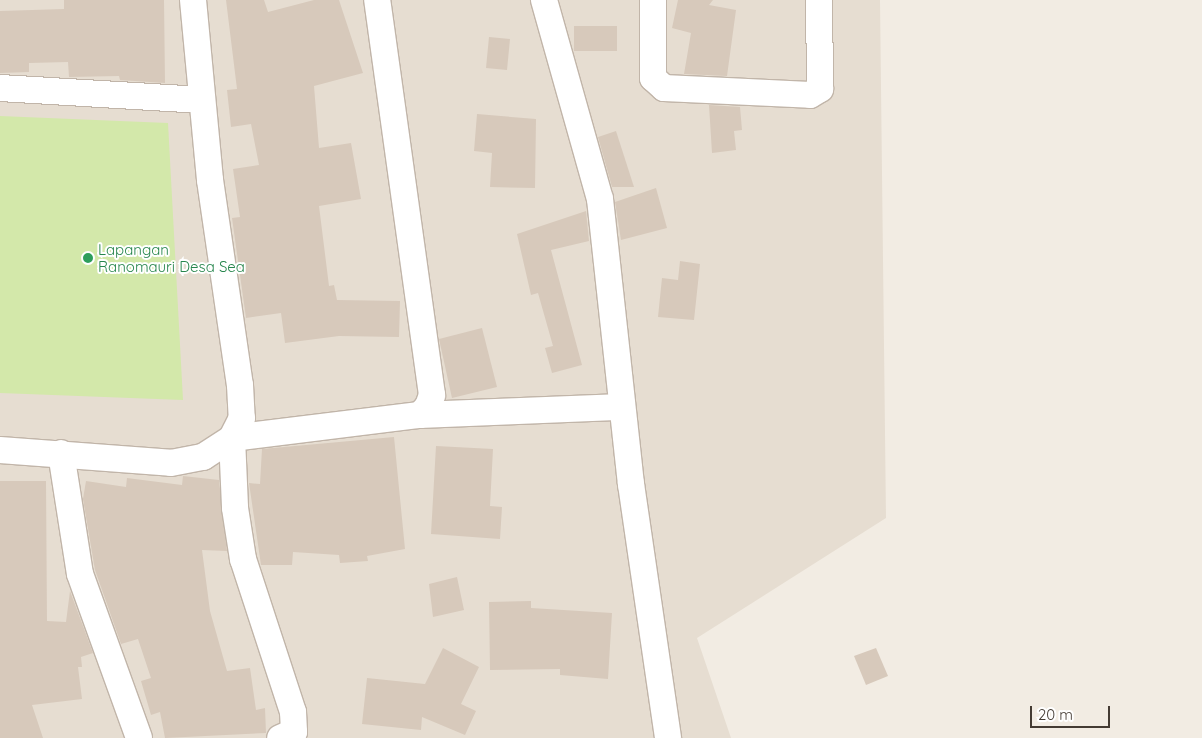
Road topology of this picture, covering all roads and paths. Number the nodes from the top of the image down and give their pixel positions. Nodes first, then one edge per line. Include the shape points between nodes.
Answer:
1 (193, 0) edge
2 (377, 0) edge
3 (544, 0) edge
4 (653, 0) edge
5 (819, 0) edge
6 (0, 88) edge
7 (202, 100) junction
8 (622, 408) junction
9 (420, 415) junction
10 (232, 438) junction
11 (0, 450) edge
12 (61, 452) junction
13 (139, 738) edge
14 (280, 738) edge
15 (668, 738) edge

1 - 7 street
2 - 9 street via 418,315 432,395
3 - 8 street via 600,199
4 - 5 street via 653,78 664,88 810,95 820,89
6 - 7 street
7 - 10 street via 240,385 242,418
8 - 9 street
8 - 15 street
9 - 10 street
10 - 12 street via 202,457 172,462
10 - 14 street via 243,559 293,712 294,732
11 - 12 street
12 - 13 street via 80,574

